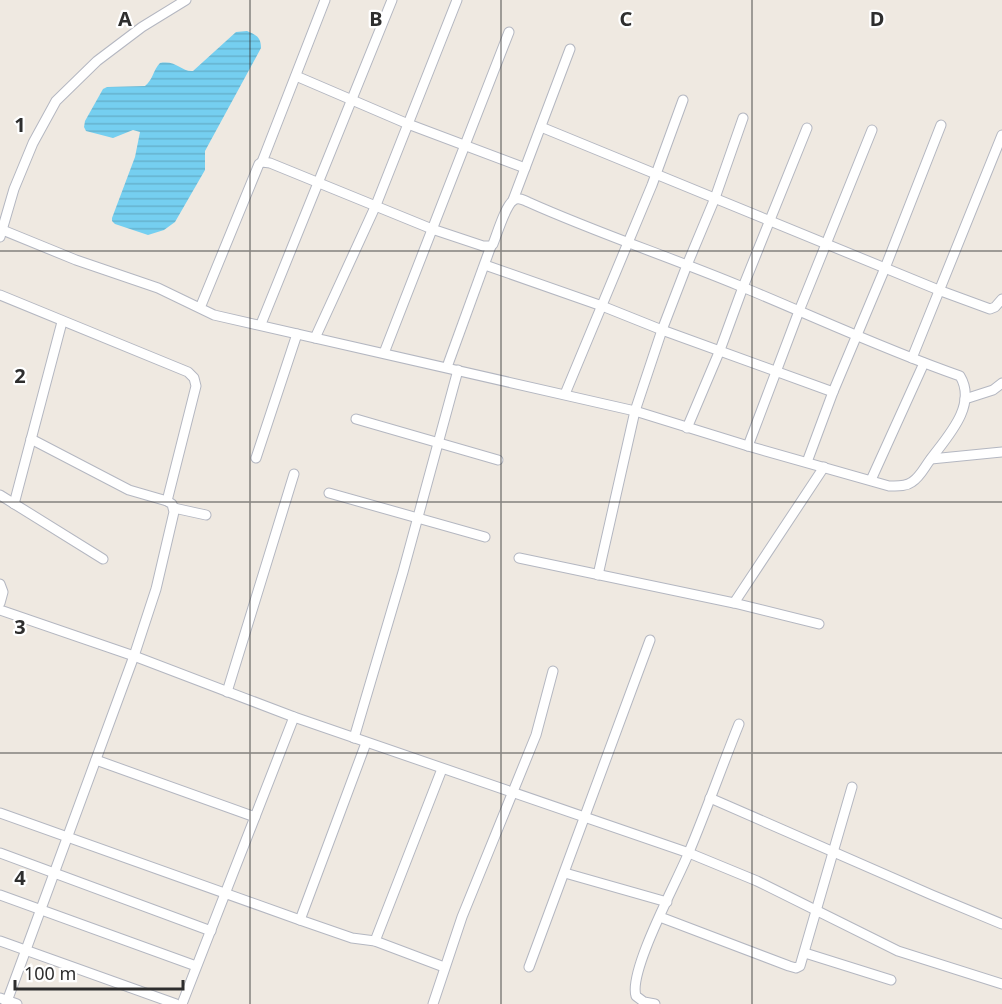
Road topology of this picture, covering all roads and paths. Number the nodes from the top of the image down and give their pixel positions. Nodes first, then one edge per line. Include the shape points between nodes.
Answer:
1 (186, 0) edge
2 (325, 0) edge
3 (392, 0) edge
4 (457, 0) edge
5 (509, 32) dead end
6 (570, 49) dead end
7 (296, 76) junction
8 (352, 98) junction
9 (683, 100) dead end
10 (743, 118) dead end
11 (408, 124) junction
12 (941, 125) dead end
13 (541, 127) junction
14 (807, 128) dead end
15 (872, 130) dead end
16 (1002, 135) edge
17 (465, 145) junction
18 (262, 162) junction
19 (525, 168) junction
20 (656, 172) junction
21 (320, 182) junction
22 (715, 198) junction
23 (513, 200) junction
24 (375, 205) junction
25 (770, 221) junction
26 (432, 229) junction
27 (1, 232) edge
28 (628, 243) junction
29 (827, 244) junction
30 (491, 246) junction
31 (485, 265) junction
32 (687, 265) junction
33 (885, 268) junction
34 (743, 287) junction
35 (940, 291) junction
36 (0, 295) edge
37 (1002, 299) edge
38 (602, 306) junction
39 (200, 308) junction
40 (799, 311) junction
41 (62, 322) junction
42 (261, 324) junction
43 (662, 330) junction
44 (297, 334) junction
45 (856, 334) junction
46 (315, 338) junction
47 (720, 350) junction
48 (384, 353) junction
49 (912, 358) junction
50 (924, 363) junction
51 (447, 367) junction
52 (458, 370) junction
53 (776, 371) junction
54 (1002, 383) edge
55 (833, 392) junction
56 (565, 394) junction
57 (965, 399) junction
58 (635, 411) junction
59 (356, 419) dead end
60 (687, 428) junction
61 (31, 439) junction
62 (438, 443) junction
63 (748, 446) junction
64 (1002, 452) edge
65 (256, 458) dead end
66 (930, 459) junction
67 (498, 460) dead end
68 (807, 462) junction
69 (824, 466) junction
70 (294, 474) dead end
71 (871, 480) junction
72 (329, 493) dead end
73 (0, 495) edge
74 (14, 504) junction
75 (171, 504) junction
76 (206, 515) dead end
77 (418, 518) junction
78 (485, 537) dead end
79 (519, 558) dead end
80 (103, 559) dead end
81 (598, 575) junction
82 (0, 584) edge
83 (0, 603) edge
84 (734, 603) junction
85 (0, 610) edge
86 (819, 624) dead end
87 (650, 640) dead end
88 (134, 656) junction
89 (553, 671) dead end
90 (227, 692) junction
91 (294, 717) junction
92 (739, 724) dead end
93 (354, 738) junction
94 (366, 742) junction
95 (96, 760) junction
96 (442, 769) junction
97 (852, 788) dead end
98 (512, 793) junction
99 (710, 798) junction
100 (0, 813) edge
101 (255, 818) junction
102 (586, 818) junction
103 (67, 837) junction
104 (834, 851) junction
105 (0, 853) edge
106 (689, 853) junction
107 (565, 873) junction
108 (54, 874) junction
109 (227, 892) junction
110 (0, 895) edge
111 (667, 902) junction
112 (40, 910) junction
113 (817, 912) junction
114 (660, 917) junction
115 (300, 920) junction
116 (1002, 924) edge
117 (211, 931) junction
118 (0, 941) edge
119 (375, 941) junction
120 (26, 950) junction
121 (805, 953) junction
122 (196, 966) junction
123 (444, 967) junction
124 (529, 967) dead end
125 (891, 980) dead end
126 (1002, 984) edge
127 (8, 1002) edge
128 (176, 1004) edge
129 (182, 1004) edge
130 (433, 1004) edge
131 (655, 1004) edge

1 - 27 street via 97,61 56,101 33,143
2 - 7 street
3 - 8 street
4 - 11 street
5 - 17 street
6 - 13 street
7 - 8 street
7 - 18 street
8 - 11 street
8 - 21 street
9 - 20 street
10 - 22 street
11 - 17 street
11 - 24 street
12 - 33 street
13 - 19 street
13 - 20 street
14 - 25 street
15 - 29 street
16 - 35 street
17 - 19 street
17 - 26 street
18 - 21 street
18 - 39 street
19 - 23 street
20 - 22 street
20 - 28 street
21 - 24 street
21 - 42 street
22 - 25 street
22 - 32 street
23 - 28 street via 518,198
23 - 30 street
24 - 26 street
24 - 46 street
25 - 29 street
25 - 34 street
26 - 30 street
26 - 48 street
27 - 39 street via 158,288
28 - 32 street
28 - 38 street
29 - 33 street
29 - 40 street
30 - 31 street
31 - 38 street
31 - 51 street
32 - 34 street
32 - 43 street
33 - 35 street
33 - 45 street
34 - 40 street
34 - 47 street
35 - 37 street via 990,309
35 - 49 street
36 - 41 street
38 - 43 street
38 - 56 street
39 - 42 street via 214,315
40 - 45 street
40 - 53 street
41 - 61 street
41 - 75 street via 188,372 194,378
42 - 44 street
43 - 47 street
43 - 58 street
44 - 46 street
44 - 65 street
45 - 49 street
45 - 55 street
46 - 48 street
47 - 53 street
47 - 60 street
48 - 51 street
49 - 50 street
50 - 57 street via 960,376
50 - 71 street
51 - 52 street
52 - 56 street
52 - 62 street
53 - 55 street
53 - 63 street
54 - 57 street
55 - 68 street
56 - 58 street
57 - 66 street via 949,437
58 - 60 street
58 - 81 street
59 - 62 street
60 - 63 street
61 - 74 street
61 - 75 street via 129,490
62 - 67 street
62 - 77 street
63 - 68 street
64 - 66 street
66 - 71 street via 911,484 889,486
68 - 69 street
69 - 71 street
69 - 84 street
70 - 90 street
72 - 77 street
73 - 74 street
74 - 80 street
75 - 76 street
75 - 88 street via 156,589
77 - 78 street
77 - 93 street
79 - 81 street
81 - 84 street
82 - 83 street
84 - 86 street
85 - 88 street
87 - 102 street
88 - 90 street
88 - 95 street
89 - 98 street via 536,735
90 - 91 street
91 - 93 street
91 - 101 street
92 - 99 street
93 - 94 street
94 - 96 street
94 - 115 street
95 - 101 street
95 - 103 street
96 - 98 street
96 - 119 street
97 - 104 street
98 - 102 street
98 - 123 street
99 - 104 street
99 - 106 street
100 - 103 street
101 - 109 street
102 - 106 street
102 - 107 street
103 - 108 street
103 - 109 street
104 - 113 street
104 - 116 street
105 - 108 street
106 - 111 street
106 - 113 street via 757,881
107 - 111 street
107 - 124 street
108 - 112 street
108 - 117 street
109 - 115 street
109 - 117 street
110 - 112 street
111 - 114 street
112 - 120 street
112 - 122 street
113 - 121 street
113 - 126 street via 898,951
114 - 121 street via 796,968
114 - 131 street via 634,991 644,1002
115 - 119 street via 352,938
117 - 122 street
118 - 120 street
119 - 123 street
120 - 127 street
120 - 128 street
121 - 125 street
122 - 129 street
123 - 130 street

